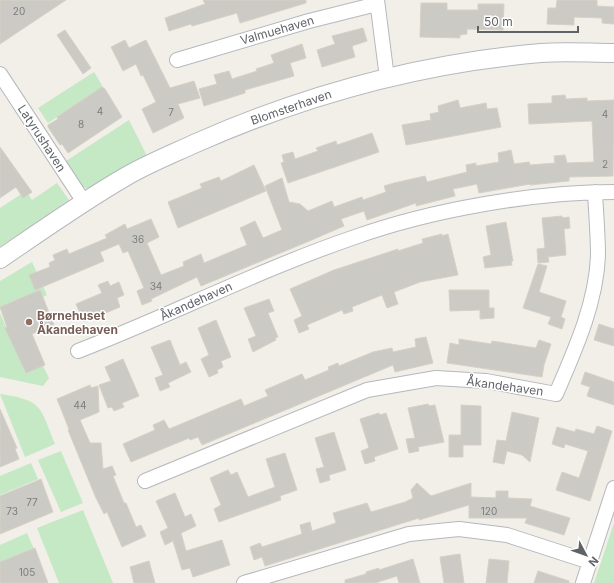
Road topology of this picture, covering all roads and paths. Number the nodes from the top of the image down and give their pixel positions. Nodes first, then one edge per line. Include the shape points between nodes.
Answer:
1 (377, 2) edge
2 (614, 53) edge
3 (177, 60) dead end
4 (0, 74) edge
5 (387, 78) junction
6 (595, 192) junction
7 (614, 192) edge
8 (84, 202) junction
9 (0, 259) edge
10 (78, 351) dead end
11 (144, 482) dead end
12 (614, 488) edge
13 (590, 562) junction
14 (244, 583) edge
15 (583, 583) edge

1 - 3 street, Valmuehaven
1 - 5 street, Valmuehaven
2 - 5 street, Blomsterhaven via 535,54 467,62
4 - 8 street, Latyrushaven
5 - 8 street, Blomsterhaven via 332,92 252,119 156,161
6 - 7 street, Åkandehaven
6 - 10 street, Åkandehaven via 472,207 356,236 251,277
6 - 11 street, Åkandehaven via 598,257 591,296 578,342 556,394 486,381 436,378 367,390
8 - 9 street, Blomsterhaven
12 - 13 street
13 - 14 street via 507,535 459,530 409,534
13 - 15 street

